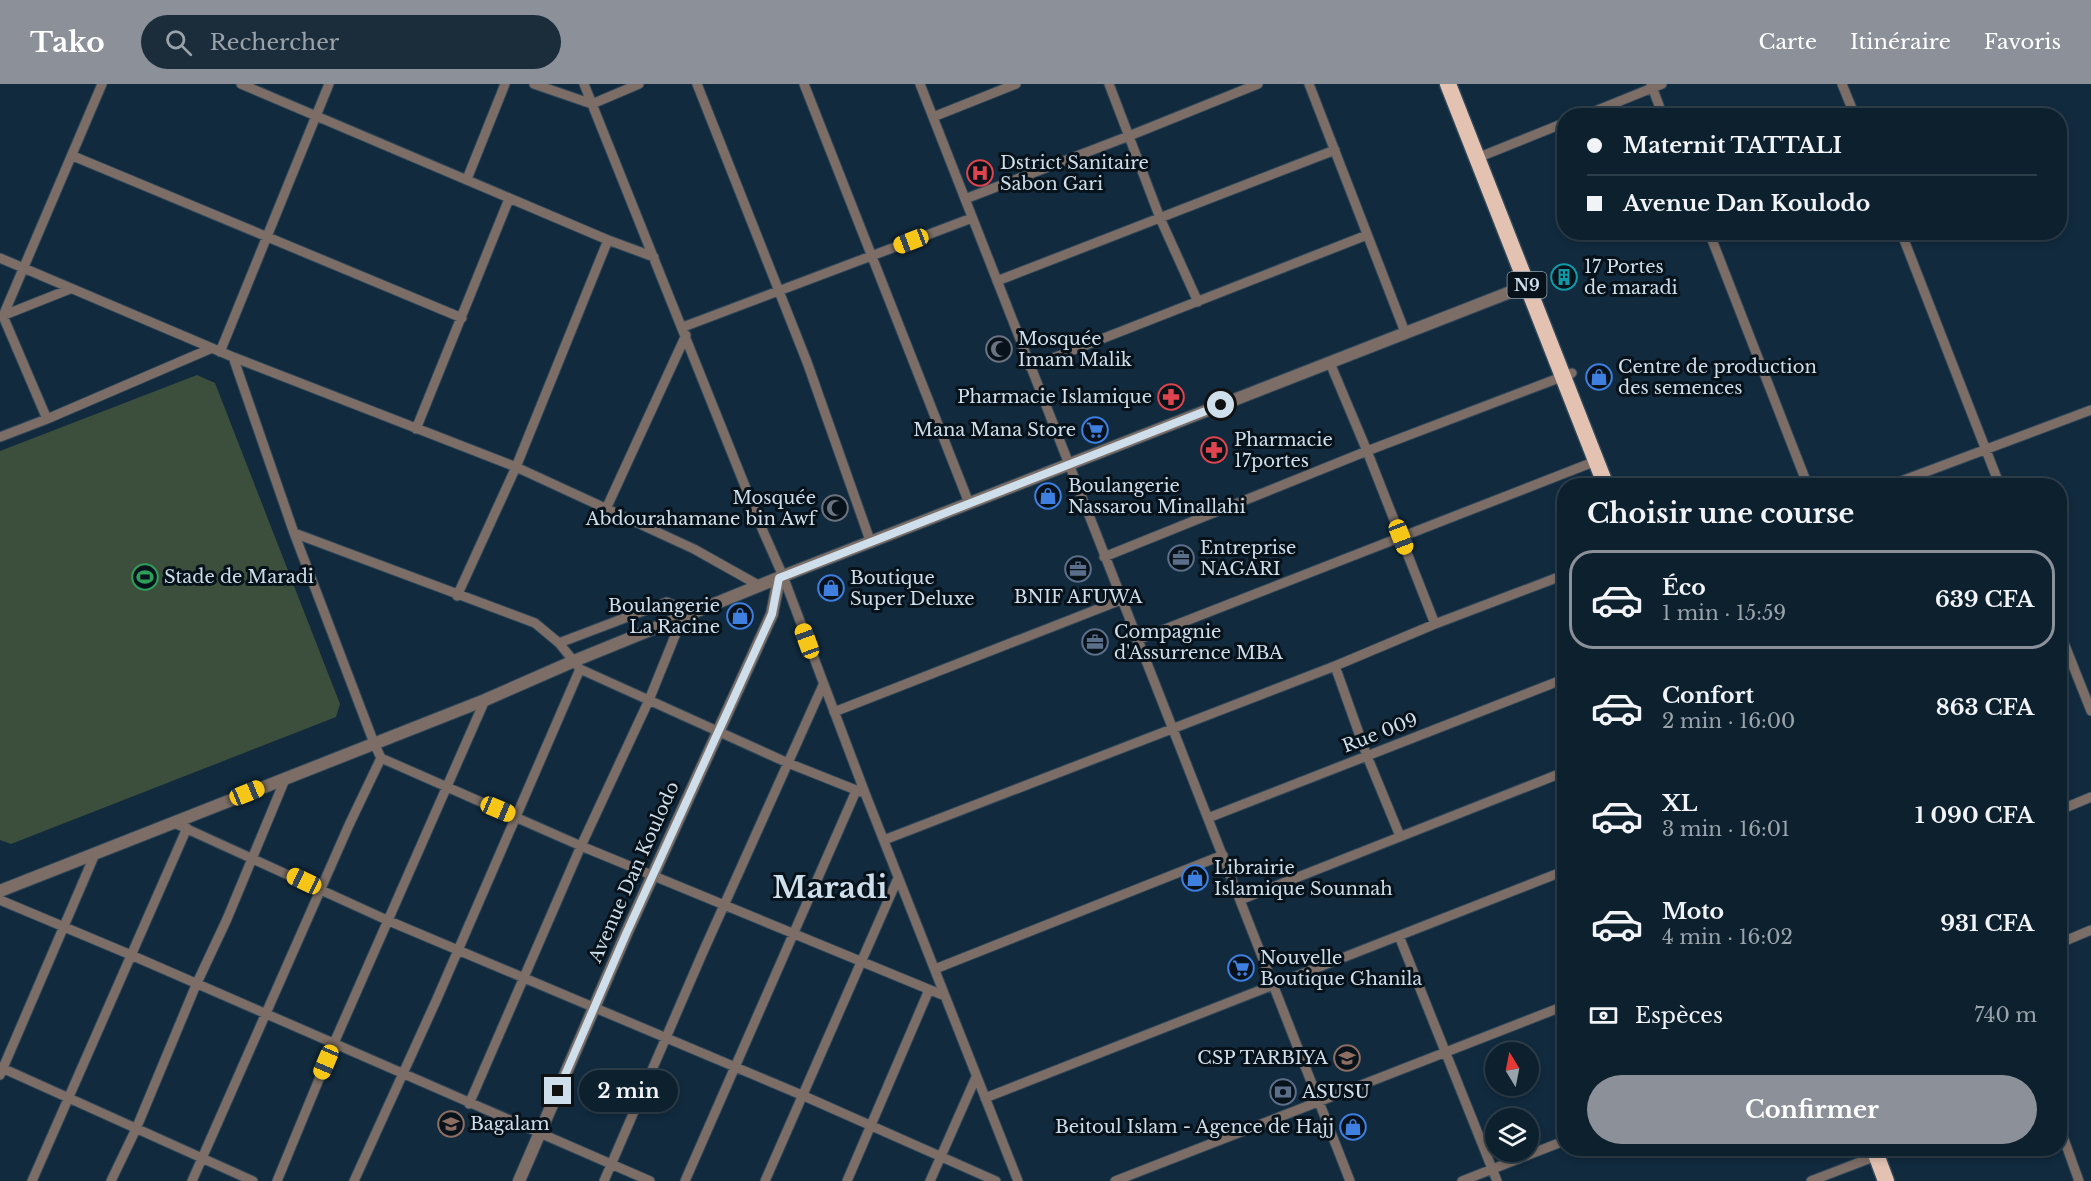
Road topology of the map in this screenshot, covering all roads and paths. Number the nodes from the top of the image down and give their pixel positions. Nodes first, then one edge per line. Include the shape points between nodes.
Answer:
1 (102, 84) edge
2 (241, 84) edge
3 (329, 84) edge
4 (505, 84) edge
5 (534, 84) edge
6 (584, 84) edge
7 (639, 84) edge
8 (697, 84) edge
9 (804, 84) edge
10 (920, 84) edge
11 (1016, 84) edge
12 (1109, 84) edge
13 (1258, 84) edge
14 (1309, 84) edge
15 (1448, 84) edge
16 (1460, 84) edge
17 (1842, 84) edge
18 (1655, 85) edge
19 (592, 104) junction
20 (1601, 108) edge
21 (1661, 108) edge
22 (1852, 108) edge
23 (316, 115) junction
24 (933, 117) junction
25 (1557, 126) edge
26 (1129, 136) junction
27 (1335, 150) junction
28 (73, 156) junction
29 (1482, 156) junction
30 (466, 179) junction
31 (509, 198) junction
32 (965, 198) junction
33 (972, 218) junction
34 (1160, 218) junction
35 (1367, 235) junction
36 (266, 236) junction
37 (608, 240) junction
38 (1712, 240) edge
39 (1904, 240) edge
40 (871, 256) junction
41 (654, 257) junction
42 (0, 258) edge
43 (23, 269) junction
44 (997, 281) junction
45 (1531, 283) junction
46 (70, 289) junction
47 (779, 290) junction
48 (1198, 302) junction
49 (2, 316) edge
50 (462, 318) junction
51 (685, 331) junction
52 (1405, 333) junction
53 (216, 350) junction
54 (233, 357) junction
55 (1330, 363) junction
56 (1030, 367) junction
57 (1567, 375) junction
58 (2091, 410) edge
59 (47, 419) junction
60 (416, 429) junction
61 (0, 437) edge
62 (1986, 449) junction
63 (1367, 451) junction
64 (1596, 461) junction
65 (1068, 465) junction
66 (516, 467) junction
67 (1603, 478) edge
68 (1613, 478) edge
69 (1805, 478) edge
70 (1909, 478) edge
71 (1997, 478) edge
72 (969, 504) junction
73 (606, 509) junction
74 (294, 533) junction
75 (1401, 537) junction
76 (872, 543) junction
77 (1104, 556) junction
78 (781, 577) junction
79 (1557, 578) edge
80 (760, 586) junction
81 (457, 596) junction
82 (1121, 600) junction
83 (683, 616) junction
84 (1435, 624) junction
85 (1137, 640) junction
86 (559, 642) junction
87 (2067, 651) edge
88 (577, 665) junction
89 (1335, 666) junction
90 (1557, 682) edge
91 (823, 685) junction
92 (485, 700) junction
93 (649, 700) junction
94 (2091, 711) edge
95 (834, 712) junction
96 (1172, 729) junction
97 (717, 731) junction
98 (374, 743) junction
99 (1367, 756) junction
100 (381, 758) junction
101 (788, 763) junction
102 (1557, 775) edge
103 (286, 777) junction
104 (448, 787) junction
105 (861, 792) junction
106 (2091, 797) edge
107 (2067, 807) edge
108 (515, 817) junction
109 (1208, 818) junction
110 (174, 823) junction
111 (187, 828) junction
112 (1400, 836) junction
113 (884, 840) junction
114 (581, 846) junction
115 (95, 854) junction
116 (1222, 855) junction
117 (254, 858) junction
118 (1557, 874) edge
119 (652, 876) junction
120 (898, 878) junction
121 (321, 889) junction
122 (0, 891) edge
123 (0, 900) edge
124 (1240, 900) junction
125 (724, 906) junction
126 (390, 921) junction
127 (64, 928) junction
128 (2091, 930) edge
129 (793, 933) junction
130 (1399, 936) junction
131 (2067, 940) edge
132 (458, 950) junction
133 (131, 955) junction
134 (863, 962) junction
135 (935, 969) junction
136 (523, 977) junction
137 (1272, 984) junction
138 (196, 985) junction
139 (929, 990) junction
140 (945, 996) junction
141 (594, 1007) junction
142 (1557, 1009) edge
143 (266, 1015) junction
144 (665, 1039) junction
145 (334, 1043) junction
146 (1446, 1052) junction
147 (735, 1067) junction
148 (1, 1070) edge
149 (402, 1074) junction
150 (976, 1077) junction
151 (804, 1096) junction
152 (68, 1097) junction
153 (985, 1098) junction
154 (1319, 1100) junction
155 (469, 1104) junction
156 (871, 1125) junction
157 (136, 1129) junction
158 (539, 1133) junction
159 (1557, 1144) edge
160 (2067, 1148) edge
161 (941, 1156) junction
162 (1865, 1156) edge
163 (1872, 1156) edge
164 (1873, 1156) edge
165 (202, 1158) junction
166 (611, 1164) junction
167 (1492, 1169) junction
168 (32, 1181) edge
169 (111, 1181) edge
170 (192, 1181) edge
171 (254, 1181) edge
172 (277, 1181) edge
173 (354, 1181) edge
174 (519, 1181) edge
175 (604, 1181) edge
176 (650, 1181) edge
177 (684, 1181) edge
178 (765, 1181) edge
179 (847, 1181) edge
180 (930, 1181) edge
181 (996, 1181) edge
182 (1018, 1181) edge
183 (1115, 1181) edge
184 (1350, 1181) edge
185 (1462, 1181) edge
186 (1497, 1181) edge
187 (1811, 1181) edge
188 (1876, 1181) edge
189 (1886, 1181) edge
190 (2079, 1181) edge

1 - 28 street
2 - 23 street
3 - 23 street
4 - 30 street
5 - 19 street
6 - 19 street
7 - 19 street
8 - 47 street
9 - 40 street
10 - 24 street
11 - 24 street
12 - 26 street
13 - 26 street
14 - 27 street
15 - 29 highway, N9
16 - 29 highway, N9
17 - 22 street
18 - 20 street
18 - 21 street
19 - 41 street
23 - 30 street
23 - 36 street
24 - 32 street
25 - 29 street
26 - 32 street
26 - 34 street
27 - 34 street
27 - 35 street
28 - 36 street
28 - 43 street
29 - 45 highway, N9
30 - 31 street
31 - 37 street
31 - 50 street
32 - 33 street
33 - 40 street
33 - 44 street
34 - 44 street
34 - 48 street
35 - 48 street
35 - 52 street
36 - 50 street
36 - 53 street
37 - 41 street
37 - 66 street
38 - 69 street
39 - 62 street
40 - 47 street
40 - 72 street
41 - 51 street
42 - 43 street
43 - 46 street
43 - 49 street
44 - 56 street
45 - 52 street
45 - 57 highway, N9
46 - 49 street
46 - 53 street
47 - 51 street
47 - 76 street
48 - 56 street
49 - 59 street
50 - 60 street
51 - 73 street
51 - 78 street
52 - 55 street
53 - 54 street
53 - 59 street
54 - 60 street
54 - 74 street
55 - 63 street
55 - 65 street
56 - 65 street
57 - 63 street
57 - 64 highway, N9
57 - 68 highway, N9
58 - 62 street
59 - 61 street
60 - 66 street
62 - 70 street
62 - 71 street
63 - 75 street
63 - 77 street
64 - 67 highway, N9
64 - 75 street
65 - 72 street
65 - 77 street
66 - 73 street
66 - 81 street
72 - 76 street
73 - 80 street via 694,549
74 - 81 street
74 - 98 street
75 - 84 street
75 - 85 street
76 - 78 street
77 - 82 street
78 - 80 street
78 - 91 street
78 - 97 street, Avenue Dan Koulodo via 772,614
79 - 84 street
80 - 83 street
81 - 86 street via 535,623
82 - 85 street
82 - 95 street
83 - 86 street via 667,602
83 - 88 street
83 - 93 street
84 - 89 street
85 - 96 street
86 - 88 street
87 - 94 street
88 - 92 street
88 - 93 street
88 - 108 street
89 - 96 street
89 - 99 street
90 - 99 street, Rue 009
91 - 95 street
91 - 101 street
92 - 98 street
92 - 104 street
93 - 97 street
93 - 114 street
95 - 105 street
96 - 109 street
96 - 113 street
97 - 101 street
97 - 119 street, Avenue Dan Koulodo
98 - 100 street
98 - 103 street
99 - 109 street, Rue 009
99 - 112 street
100 - 104 street
100 - 121 street
101 - 105 street
101 - 125 street
102 - 112 street
103 - 110 street
103 - 117 street
104 - 108 street
104 - 126 street
105 - 113 street
105 - 129 street
106 - 107 street
108 - 114 street
108 - 132 street
109 - 116 street
110 - 111 street
110 - 115 street
111 - 117 street
111 - 133 street
112 - 124 street
113 - 120 street
114 - 119 street
114 - 136 street
115 - 122 street
115 - 127 street
116 - 124 street
116 - 135 street
117 - 121 street
117 - 138 street
118 - 130 street
119 - 125 street
119 - 141 street, Avenue Dan Koulodo
120 - 134 street
120 - 135 street
121 - 126 street
121 - 143 street
123 - 127 street
124 - 137 street
125 - 129 street
125 - 144 street
126 - 132 street
126 - 145 street
127 - 133 street
127 - 148 street
128 - 131 street
129 - 134 street
129 - 147 street
130 - 137 street
130 - 146 street
132 - 136 street
132 - 149 street
133 - 138 street
133 - 152 street
134 - 139 street
134 - 151 street
135 - 140 street
136 - 141 street
136 - 155 street
137 - 153 street
137 - 154 street
138 - 143 street
138 - 157 street
139 - 140 street
139 - 156 street
140 - 150 street
141 - 144 street
141 - 158 street, Avenue Dan Koulodo
142 - 146 street
143 - 145 street
143 - 165 street
144 - 147 street
144 - 166 street
145 - 149 street
145 - 172 street
146 - 154 street
146 - 167 street
147 - 151 street
147 - 177 street
148 - 152 street
149 - 155 street
149 - 173 street
150 - 153 street
150 - 161 street
151 - 156 street
151 - 178 street
152 - 157 street
152 - 168 street
153 - 182 street
154 - 183 street
154 - 184 street
155 - 158 street
156 - 161 street
156 - 179 street
157 - 165 street
157 - 169 street
158 - 166 street
158 - 174 street, Avenue Dan Koulodo
159 - 167 street
160 - 190 street
161 - 180 street
161 - 181 street
162 - 187 street
163 - 188 highway
164 - 189 highway
165 - 170 street
165 - 171 street
166 - 175 street
166 - 176 street
167 - 185 street
167 - 186 street

